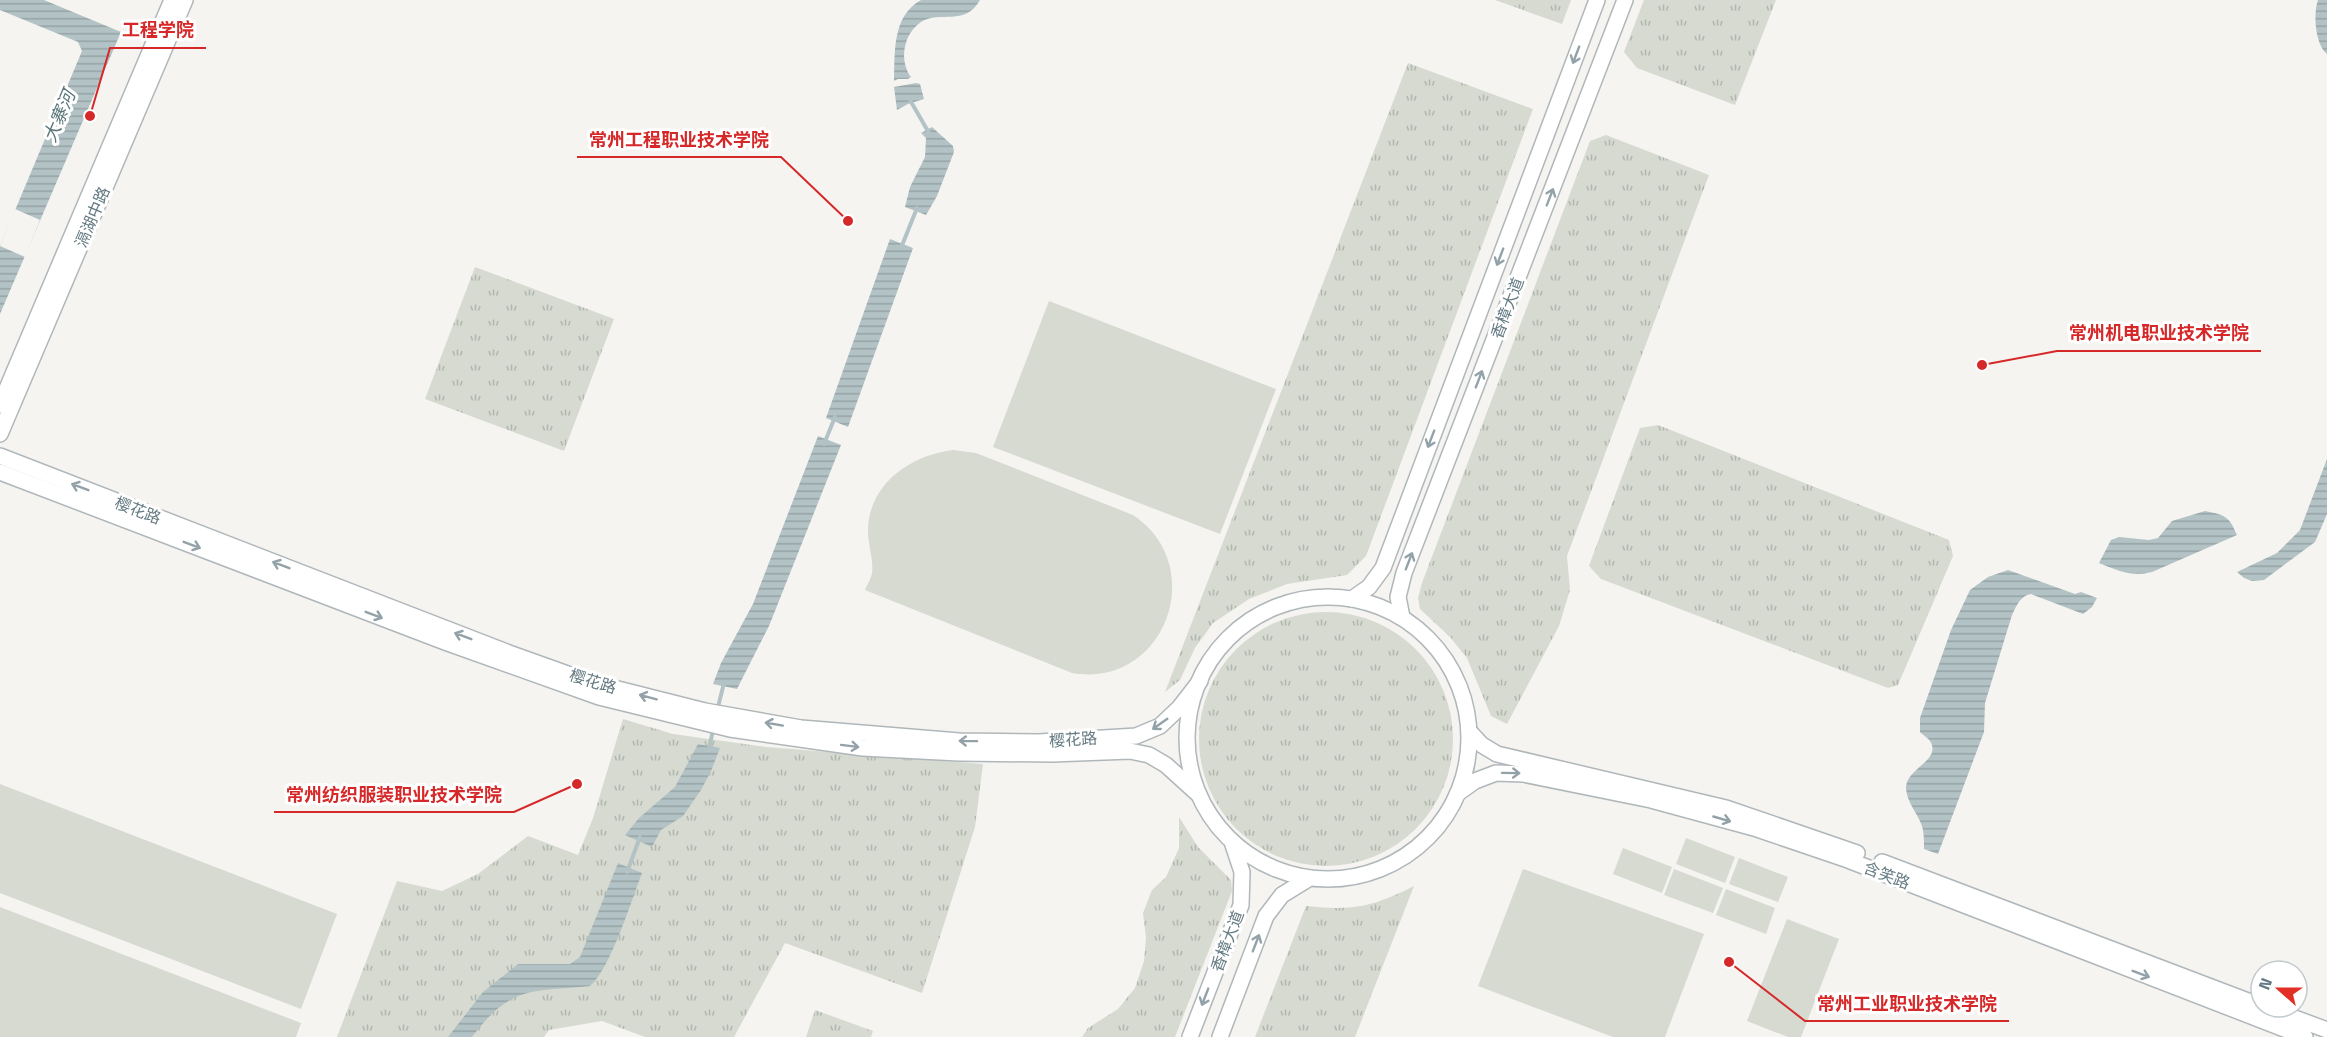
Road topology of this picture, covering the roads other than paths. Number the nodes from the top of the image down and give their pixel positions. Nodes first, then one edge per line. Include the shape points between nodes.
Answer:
1 (172, 0) edge
2 (185, 0) edge
3 (1597, 0) edge
4 (1625, 0) edge
5 (0, 405) edge
6 (0, 434) edge
7 (0, 456) edge
8 (0, 472) edge
9 (1352, 598) junction
10 (1402, 617) junction
11 (1200, 681) junction
12 (704, 717) junction
13 (731, 722) junction
14 (1469, 731) junction
15 (1458, 793) junction
16 (1198, 794) junction
17 (1232, 842) junction
18 (1308, 879) junction
19 (2249, 1001) edge
20 (2298, 1019) edge
21 (2327, 1030) edge
22 (1190, 1037) edge
23 (1220, 1037) edge
24 (2305, 1037) edge

1 - 5 street, 滆湖中路
2 - 6 street, 滆湖中路
3 -> 9 street, 香樟大道 via 1383,568 1369,587
10 -> 4 street, 香樟大道 via 1398,597 1404,573
12 -> 7 street, 樱花路 via 508,653
8 -> 12 street, 樱花路 via 531,674 599,697
9 - 10 street
9 - 11 street via 1318,597 1266,611 1232,634 1217,650
10 - 14 street via 1429,639 1454,674
11 -> 13 street, 樱花路 via 1160,726 1136,736 1039,742 959,741
11 - 16 street via 1192,697 1186,747
12 - 13 street, 樱花路
13 -> 16 street, 樱花路 via 863,748 959,753 1130,751 1149,755 1166,765
14 - 15 street via 1467,765
14 - 19 street, 含笑路 via 1497,754 1726,808 1813,836
15 - 18 street via 1431,836 1390,866 1365,875 1326,881
15 -> 24 street, 含笑路 via 1496,773 1522,774 1651,800 1754,828 1848,860
16 - 17 street via 1204,809
17 - 18 street via 1268,868
17 -> 22 street, 香樟大道 via 1242,872 1241,905
23 -> 18 street, 香樟大道 via 1266,916 1282,895
20 - 21 street, 含笑路

